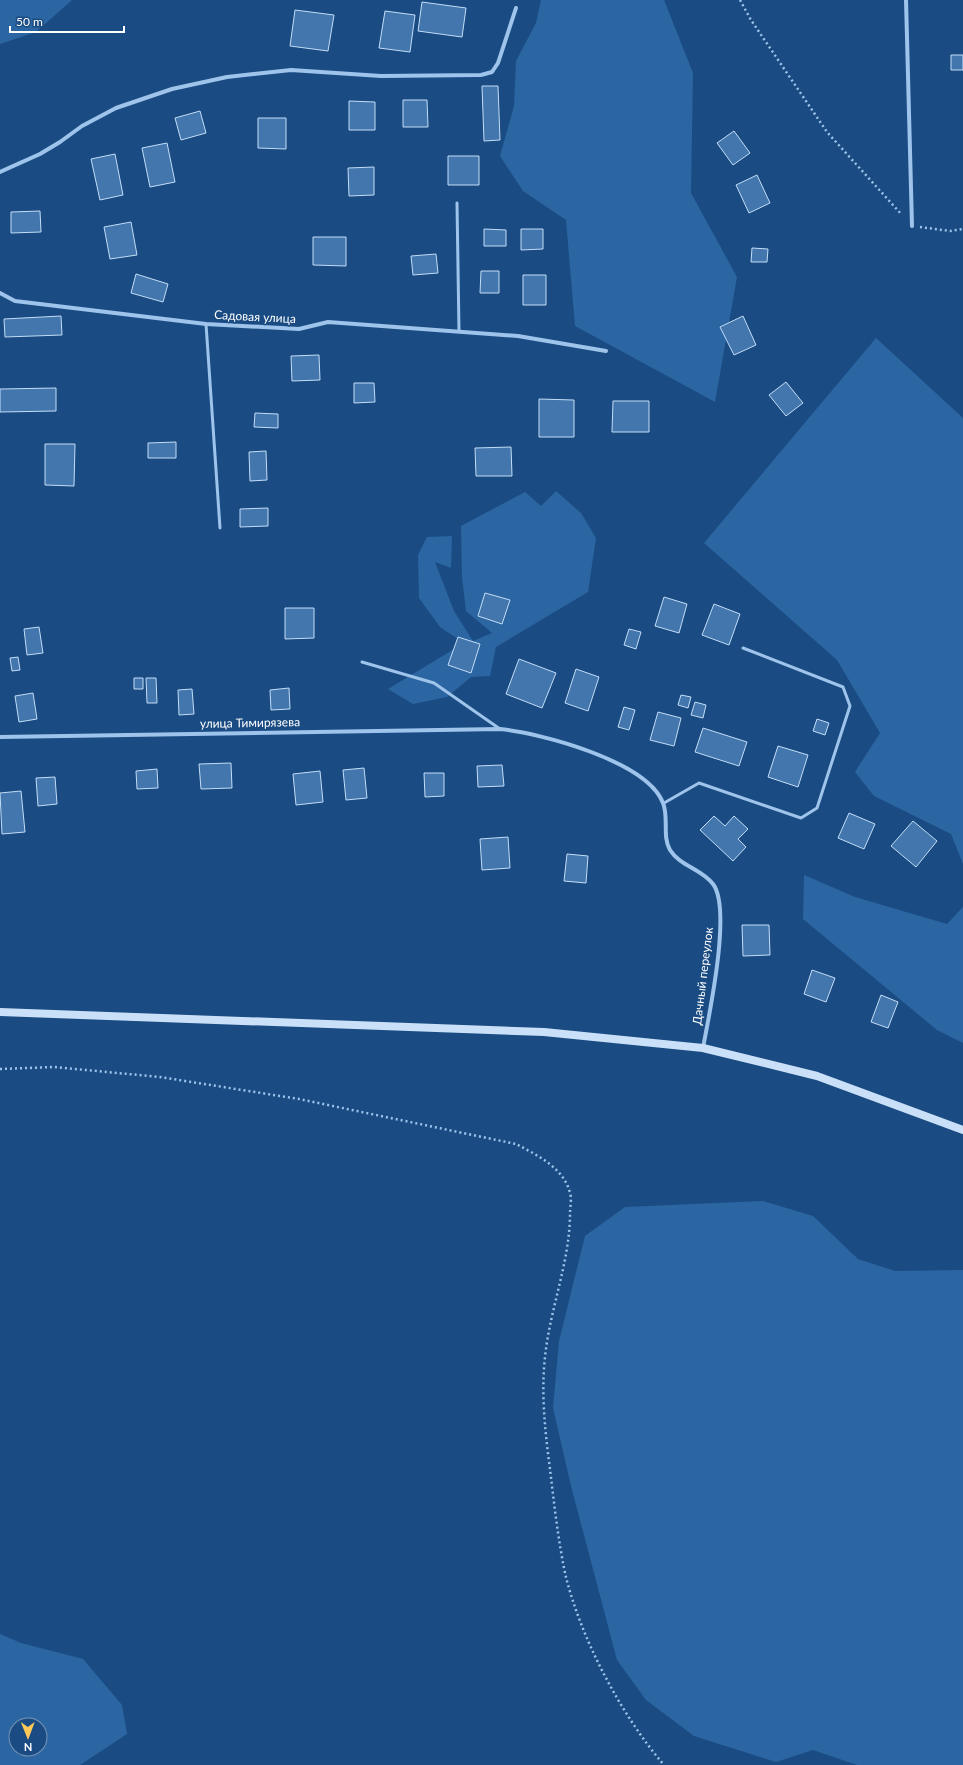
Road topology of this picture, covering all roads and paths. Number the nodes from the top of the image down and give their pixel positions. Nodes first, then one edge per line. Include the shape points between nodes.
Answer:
1 (740, 0) edge
2 (906, 0) edge
3 (516, 8) dead end
4 (0, 172) edge
5 (457, 203) dead end
6 (912, 226) junction
7 (963, 229) edge
8 (0, 293) edge
9 (206, 324) junction
10 (459, 331) junction
11 (606, 351) dead end
12 (220, 528) dead end
13 (743, 648) dead end
14 (362, 662) dead end
15 (500, 729) junction
16 (0, 737) edge
17 (664, 803) junction
18 (0, 1012) edge
19 (704, 1048) junction
20 (0, 1069) edge
21 (963, 1130) edge
22 (664, 1765) edge

1 - 6 path via 827,132
2 - 6 street
3 - 4 street via 498,63 492,72 481,75 381,76 291,70 227,76 172,89 116,108 82,126 40,154
5 - 10 lane
6 - 7 path via 950,231
8 - 9 street, Садовая улица via 15,301
9 - 10 street, Садовая улица via 299,330 328,322
9 - 12 lane
10 - 11 street, Садовая улица via 518,336
13 - 17 lane via 842,687 850,706 817,808 801,818 699,783
14 - 15 lane via 434,683
15 - 16 street, улица Тимирязева
15 - 17 street via 572,745 609,759 654,788
17 - 19 street, Дачный переулок via 670,850 713,884 719,897 720,938
18 - 19 main road via 544,1032
19 - 21 main road via 817,1076
20 - 22 path via 54,1067 120,1072 298,1099 516,1144 545,1159 561,1177 570,1193 570,1233 545,1356 543,1415 566,1574 583,1628 610,1686 651,1750

